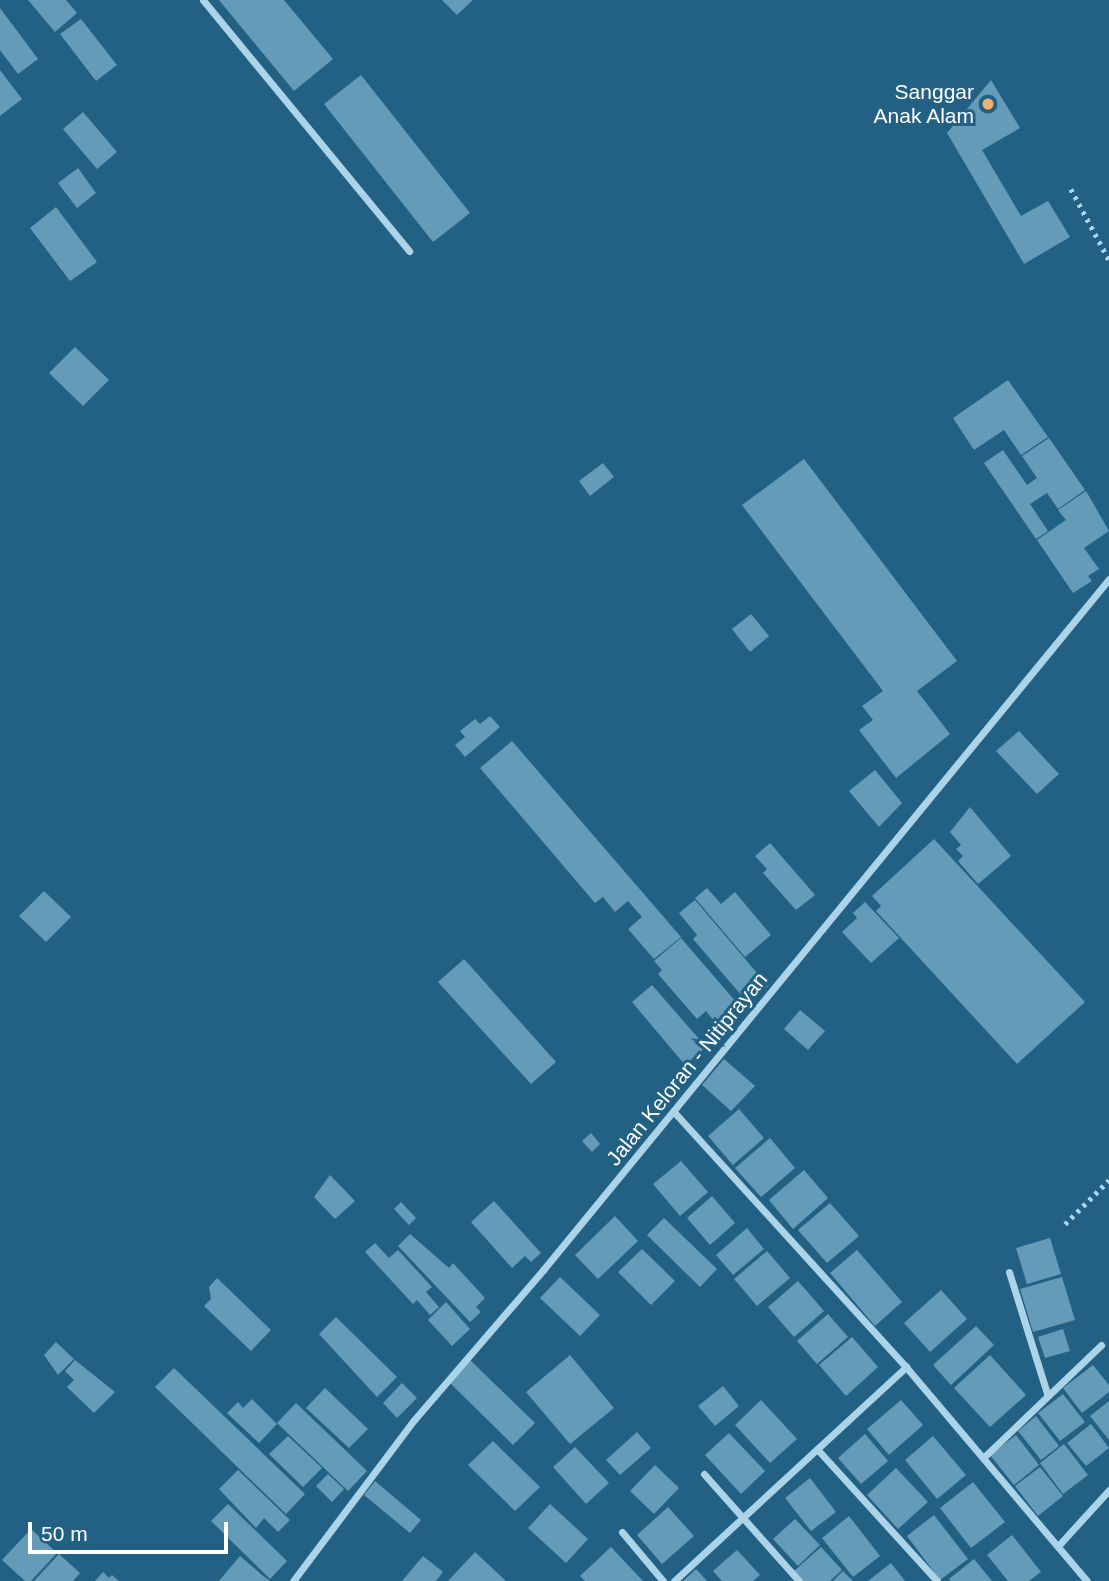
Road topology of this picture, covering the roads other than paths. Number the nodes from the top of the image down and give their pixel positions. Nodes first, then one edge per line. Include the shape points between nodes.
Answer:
1 (203, 0) edge
2 (409, 251) dead end
3 (1109, 579) edge
4 (674, 1112) junction
5 (1009, 1272) dead end
6 (1101, 1345) dead end
7 (906, 1367) junction
8 (1047, 1394) junction
9 (817, 1449) junction
10 (984, 1457) junction
11 (704, 1474) dead end
12 (1109, 1490) edge
13 (741, 1517) junction
14 (622, 1532) dead end
15 (1058, 1546) junction
16 (293, 1581) edge
17 (663, 1581) edge
18 (674, 1581) edge
19 (799, 1581) edge
20 (937, 1581) edge
21 (1087, 1581) edge

1 - 2 street
3 - 4 street, Jalan Keloran - Nitiprayan
4 - 7 street
4 - 16 street, Jalan Keloran - Nitiprayan via 414,1420
5 - 8 street
6 - 8 street
7 - 9 street
7 - 10 street
8 - 10 street
9 - 13 street
9 - 20 street
10 - 15 street
11 - 13 street
12 - 15 street
13 - 18 street
13 - 19 street
14 - 17 street
15 - 21 street

